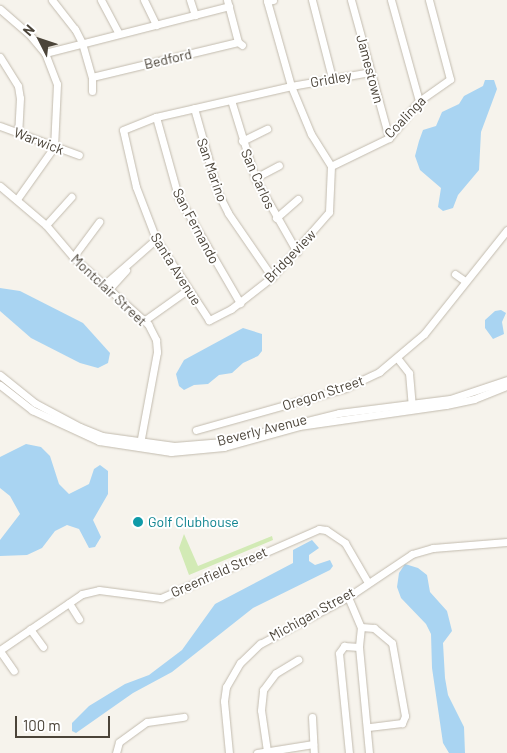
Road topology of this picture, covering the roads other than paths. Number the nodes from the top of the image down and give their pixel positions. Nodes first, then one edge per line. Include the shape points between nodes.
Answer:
1 (52, 0) edge
2 (101, 0) edge
3 (144, 0) edge
4 (190, 0) edge
5 (273, 0) edge
6 (312, 0) edge
7 (351, 0) edge
8 (390, 0) edge
9 (429, 0) edge
10 (228, 3) edge
11 (0, 9) edge
12 (195, 15) junction
13 (156, 25) junction
14 (119, 34) junction
15 (82, 44) junction
16 (45, 53) junction
17 (0, 57) edge
18 (370, 72) junction
19 (92, 77) junction
20 (332, 78) junction
21 (291, 86) junction
22 (92, 91) dead end
23 (230, 100) junction
24 (419, 101) junction
25 (194, 108) junction
26 (156, 117) junction
27 (0, 126) edge
28 (267, 129) dead end
29 (123, 130) joint
30 (18, 131) junction
31 (389, 138) junction
32 (242, 141) junction
33 (54, 147) junction
34 (78, 155) dead end
35 (279, 165) dead end
36 (331, 166) junction
37 (255, 178) junction
38 (0, 186) edge
39 (71, 197) dead end
40 (17, 199) junction
41 (298, 199) dead end
42 (276, 218) junction
43 (99, 222) dead end
44 (46, 225) junction
45 (507, 230) edge
46 (157, 240) junction
47 (297, 252) junction
48 (73, 257) junction
49 (455, 274) dead end
50 (272, 277) junction
51 (465, 281) junction
52 (107, 286) junction
53 (187, 290) junction
54 (240, 303) junction
55 (145, 320) junction
56 (209, 320) joint
57 (398, 359) junction
58 (0, 376) edge
59 (507, 380) edge
60 (0, 384) edge
61 (507, 386) edge
62 (412, 407) junction
63 (196, 430) dead end
64 (140, 446) junction
65 (507, 542) edge
66 (367, 581) junction
67 (348, 598) junction
68 (69, 602) junction
69 (79, 619) dead end
70 (361, 627) junction
71 (30, 629) junction
72 (43, 647) dead end
73 (359, 647) junction
74 (0, 651) edge
75 (298, 660) dead end
76 (14, 672) dead end
77 (184, 717) dead end
78 (312, 717) dead end
79 (368, 727) junction
80 (313, 744) junction
81 (267, 751) junction
82 (116, 753) edge
83 (229, 753) edge
84 (257, 753) edge
85 (314, 753) edge
86 (349, 753) edge
87 (369, 753) edge

1 - 15 street via 75,29
2 - 14 street
3 - 13 street
4 - 12 street
5 - 21 street via 267,1
6 - 20 street
7 - 18 street, Jamestown
8 - 24 street
9 - 24 street, Coalinga via 450,79
10 - 12 street
10 - 19 street, Bedford via 240,44
11 - 16 street
12 - 13 street
13 - 14 street
14 - 15 street
15 - 16 street
15 - 19 street
16 - 33 street via 57,84
17 - 30 street via 18,86
18 - 20 street, Gridley
18 - 31 street, Jamestown
19 - 22 street
20 - 21 street, Gridley
21 - 23 street, Gridley
21 - 36 street via 311,134
23 - 25 street, Gridley
23 - 32 street, San Carlos
24 - 31 street, Coalinga
25 - 26 street, Gridley
25 - 50 street, San Marino via 218,193
26 - 29 street, Gridley
26 - 54 street, San Fernando via 178,196
27 - 30 street, Warwick
28 - 32 street
29 - 46 street, Santa Avenue via 136,187
30 - 33 street, Warwick
31 - 36 street, Coalinga
32 - 37 street, San Carlos
33 - 34 street, Warwick
33 - 40 street
35 - 37 street
36 - 47 street, Bridgeview via 329,212
37 - 42 street, San Carlos
38 - 40 street, Montclair Street
39 - 44 street
40 - 44 street, Montclair Street
41 - 42 street
42 - 47 street, San Carlos
43 - 48 street
44 - 48 street, Montclair Street
45 - 51 street, Oregon Street
46 - 52 street
46 - 53 street, Santa Avenue
47 - 50 street, Bridgeview
48 - 52 street, Montclair Street
49 - 51 street
50 - 54 street, Bridgeview
51 - 57 street, Oregon Street via 424,334
52 - 55 street, Montclair Street
53 - 55 street
53 - 56 street, Santa Avenue
54 - 56 street, Bridgeview
55 - 64 street, Montclair Street via 156,340 157,352
57 - 62 street via 409,373
57 - 63 street, Oregon Street via 345,388
58 - 64 street, Beverly Avenue via 35,403 65,420 102,436
59 - 62 street, Beverly Avenue via 450,399
60 - 64 street, Beverly Avenue via 53,422 99,441
61 - 62 street, Beverly Avenue via 474,399
62 - 64 street, Beverly Avenue via 299,426 224,447 171,452
65 - 66 street, Michigan Street via 422,550
66 - 67 street, Michigan Street
66 - 68 street, Greenfield Street via 345,543 319,529 160,598 100,590 82,594
67 - 70 street
67 - 83 street, Michigan Street via 260,644 240,663 226,686 224,701
68 - 69 street
68 - 71 street, Greenfield Street
70 - 73 street
70 - 79 street via 374,628 392,643 405,716 402,723
71 - 72 street
71 - 74 street, Greenfield Street
73 - 79 street
73 - 86 street via 344,646 339,653
74 - 76 street
75 - 81 street via 276,673 264,690 261,710
77 - 82 street via 147,722 118,742
78 - 80 street
79 - 87 street
80 - 81 street
80 - 85 street
81 - 84 street

